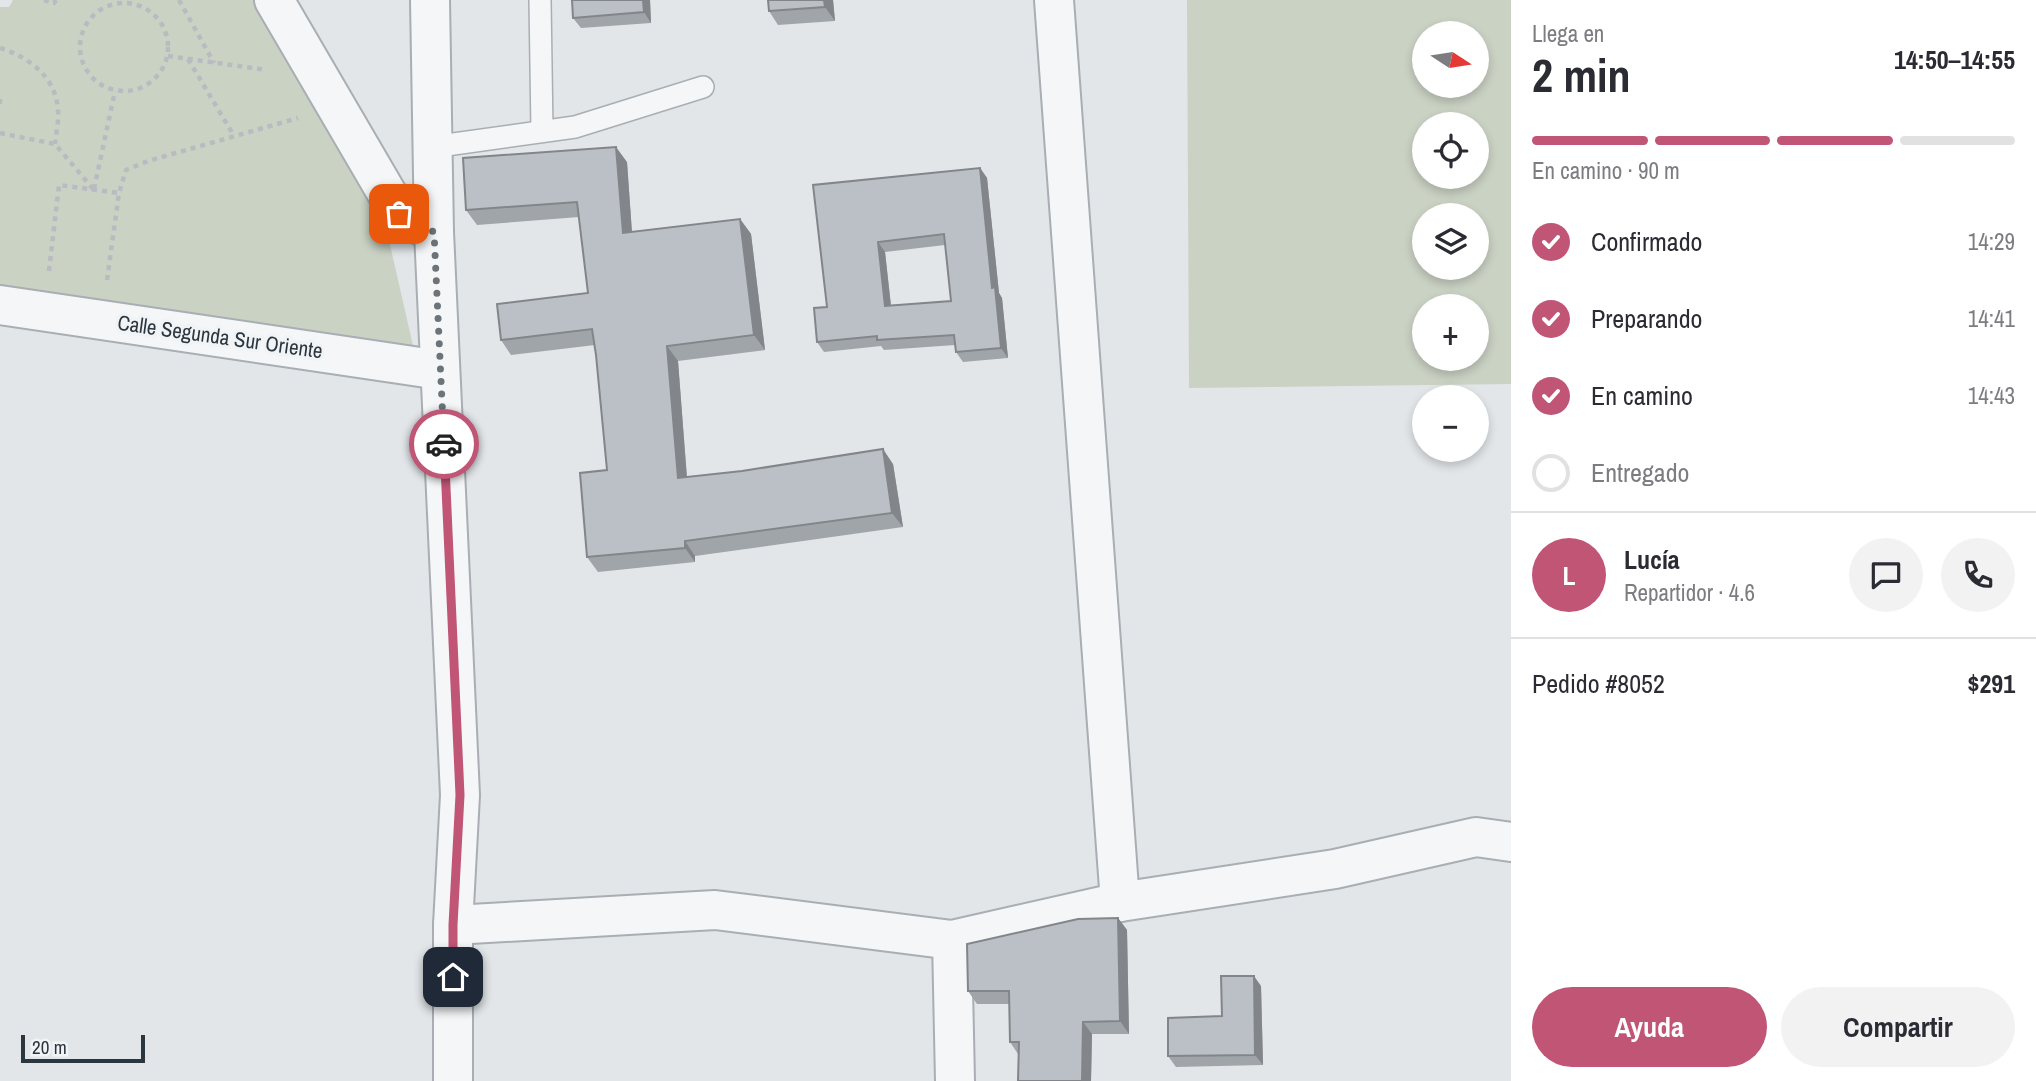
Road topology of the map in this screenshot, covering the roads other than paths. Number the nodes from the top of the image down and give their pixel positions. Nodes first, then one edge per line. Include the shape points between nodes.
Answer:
1 (274, 0) edge
2 (430, 0) edge
3 (540, 0) edge
4 (1054, 0) edge
5 (703, 87) dead end
6 (542, 131) junction
7 (432, 147) junction
8 (434, 232) junction
9 (0, 305) edge
10 (440, 370) junction
11 (1511, 842) edge
12 (1120, 902) junction
13 (453, 925) junction
14 (952, 940) junction
15 (453, 1081) edge
16 (955, 1081) edge

1 - 8 street via 399,214
2 - 7 street
3 - 6 lane
4 - 12 street
5 - 6 lane via 575,127
6 - 7 lane
7 - 8 street
8 - 10 street
9 - 10 street, Calle Segunda Sur Oriente
10 - 13 street via 460,795
11 - 12 street via 1476,837 1335,869
12 - 14 street
13 - 14 street via 716,910
13 - 15 street
14 - 16 street

